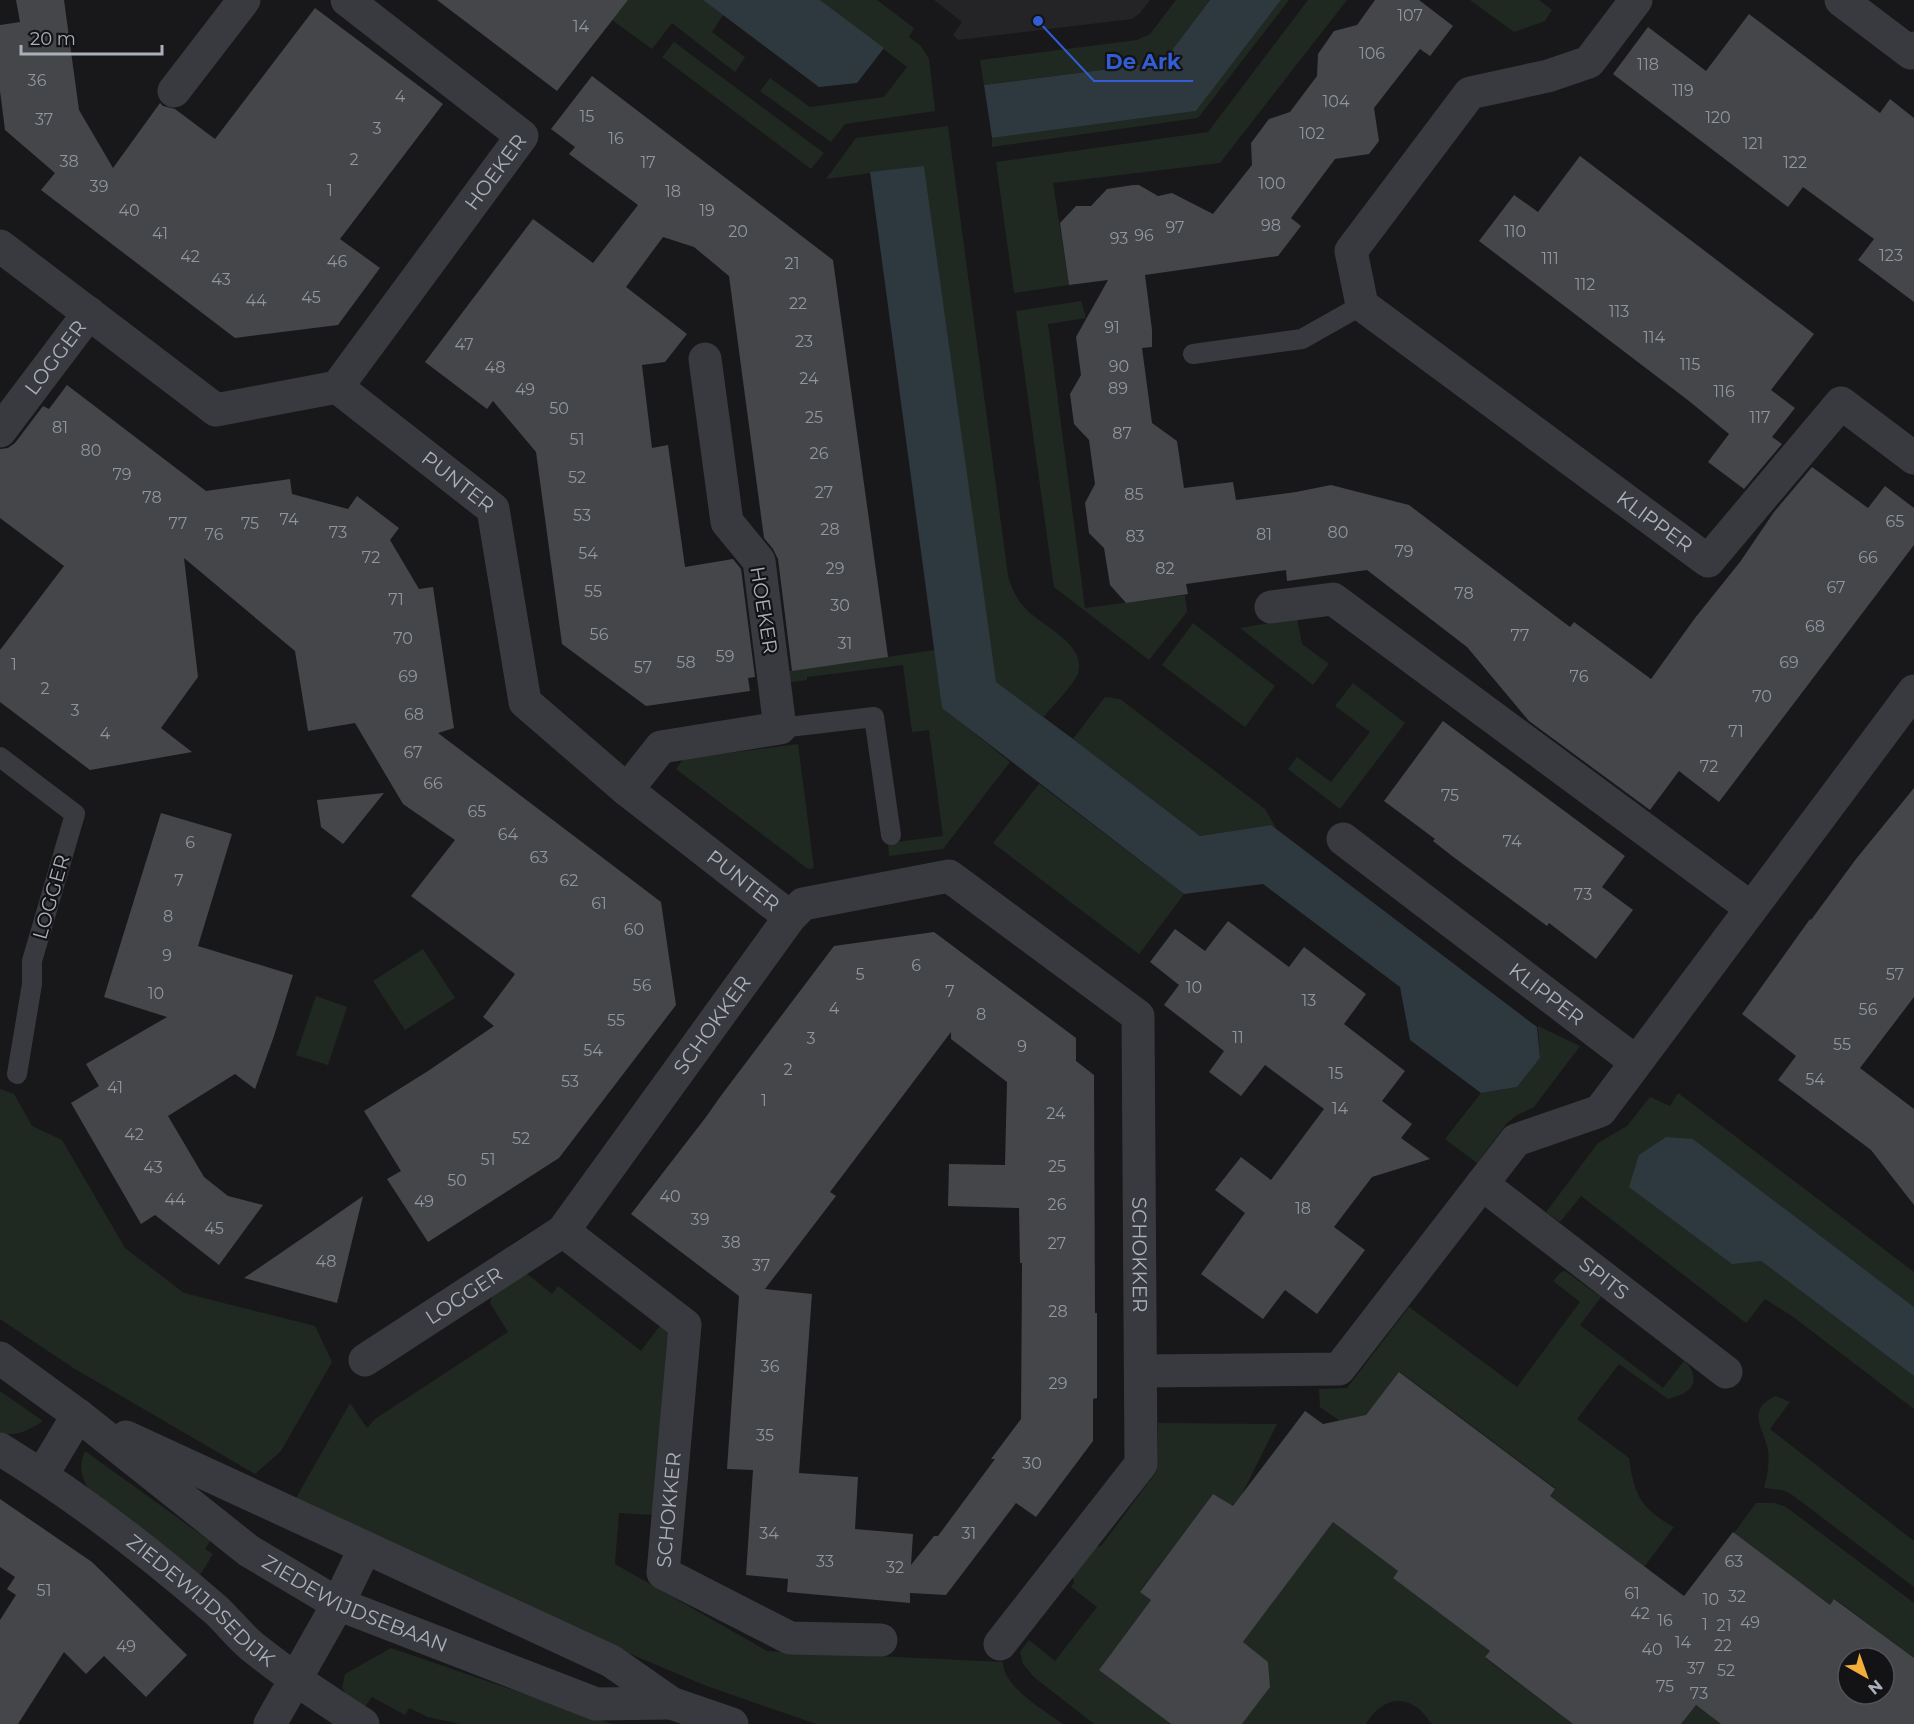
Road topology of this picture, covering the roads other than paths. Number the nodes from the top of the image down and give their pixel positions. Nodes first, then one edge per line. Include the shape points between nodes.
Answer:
1 (244, 0) edge
2 (347, 0) edge
3 (1636, 0) edge
4 (1841, 0) edge
5 (1914, 48) edge
6 (174, 91) dead end
7 (0, 246) edge
8 (1362, 305) junction
9 (89, 313) junction
10 (1193, 354) dead end
11 (705, 359) dead end
12 (337, 387) junction
13 (0, 431) edge
14 (1914, 458) edge
15 (1272, 607) dead end
16 (1914, 691) edge
17 (780, 728) junction
18 (0, 757) edge
19 (627, 790) junction
20 (891, 835) dead end
21 (1343, 839) dead end
22 (1751, 908) junction
23 (790, 917) junction
24 (1636, 1062) junction
25 (17, 1074) dead end
26 (1482, 1184) junction
27 (563, 1231) junction
28 (0, 1358) edge
29 (365, 1360) dead end
30 (1141, 1371) junction
31 (1726, 1372) dead end
32 (78, 1415) junction
33 (0, 1449) edge
34 (42, 1474) junction
35 (365, 1548) junction
36 (338, 1604) junction
37 (881, 1640) dead end
38 (1000, 1644) dead end
39 (296, 1680) junction
40 (671, 1703) junction
41 (270, 1724) edge
42 (363, 1724) edge
43 (732, 1724) edge

1 - 6 street
2 - 12 street, HOEKER via 522,136
3 - 8 street via 1589,62 1470,93 1351,251
4 - 5 street via 1911,53
7 - 9 street
8 - 10 lane via 1302,339
8 - 14 street, KLIPPER via 1708,561 1841,403
9 - 12 street via 216,410
9 - 13 street, LOGGER
11 - 17 street, HOEKER via 727,522 759,561
12 - 19 street, PUNTER via 493,509 525,702
15 - 22 street via 1333,599
16 - 22 street
17 - 19 street via 661,747
17 - 20 lane via 874,717
18 - 25 lane, LOGGER via 75,814 32,961 32,984
19 - 23 street, PUNTER
21 - 24 street, KLIPPER
22 - 24 street
23 - 27 street, SCHOKKER
23 - 30 street, SCHOKKER via 803,903 949,876 1138,1016
24 - 26 street via 1600,1111 1516,1140
26 - 30 street via 1339,1369
26 - 31 street, SPITS
27 - 29 street, LOGGER
27 - 37 street, SCHOKKER via 685,1325 663,1573 790,1638
28 - 32 street, ZIEDEWIJDSEBAAN
30 - 38 street, SCHOKKER via 1141,1464
32 - 34 street
32 - 35 street, ZIEDEWIJDSEBAAN
32 - 36 street, ZIEDEWIJDSEBAAN via 249,1551
33 - 34 street, ZIEDEWIJDSEDIJK
34 - 39 street, ZIEDEWIJDSEDIJK via 132,1540 218,1612 252,1647
35 - 36 street
35 - 40 street, ZIEDEWIJDSEBAAN via 611,1661
36 - 39 street
36 - 40 street, ZIEDEWIJDSEBAAN via 596,1704
39 - 41 street
39 - 42 street, ZIEDEWIJDSEDIJK
40 - 43 street, ZIEDEWIJDSEBAAN

